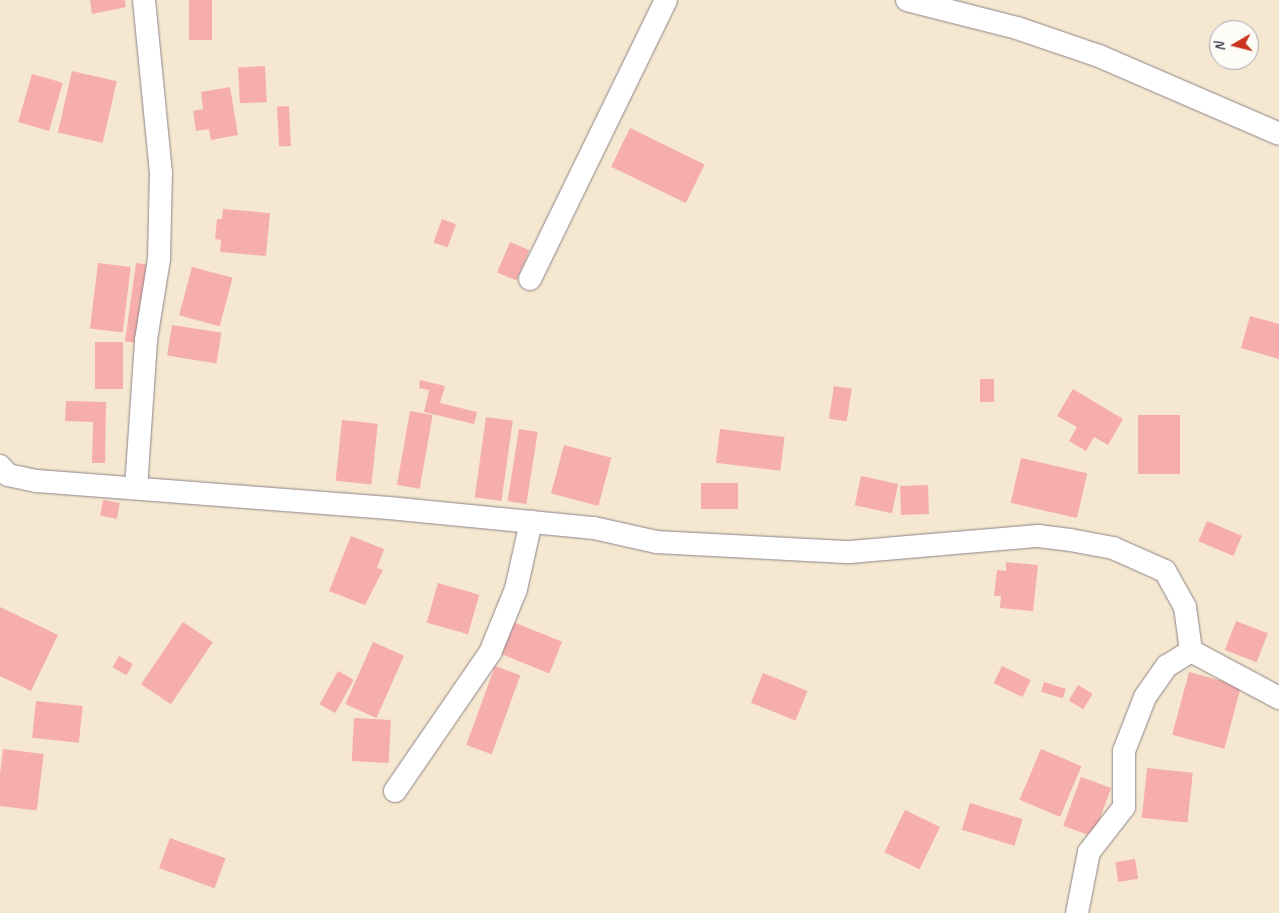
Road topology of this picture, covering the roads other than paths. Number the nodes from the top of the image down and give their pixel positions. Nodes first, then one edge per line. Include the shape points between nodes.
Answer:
1 (144, 0) edge
2 (666, 0) edge
3 (907, 0) edge
4 (1279, 134) edge
5 (530, 279) dead end
6 (0, 466) edge
7 (136, 488) junction
8 (531, 522) junction
9 (1190, 651) junction
10 (1279, 698) edge
11 (395, 791) dead end
12 (1077, 913) edge

1 - 7 street via 161,173 159,259 146,340
2 - 5 street
3 - 4 street via 1017,28 1099,56
6 - 7 street via 8,475 37,481
7 - 8 street
8 - 9 street via 594,528 656,542 850,552 1038,536 1113,548 1165,571 1185,607
8 - 11 street via 516,589 490,653
9 - 10 street
9 - 12 street via 1167,666 1146,697 1124,751 1124,807 1089,852

